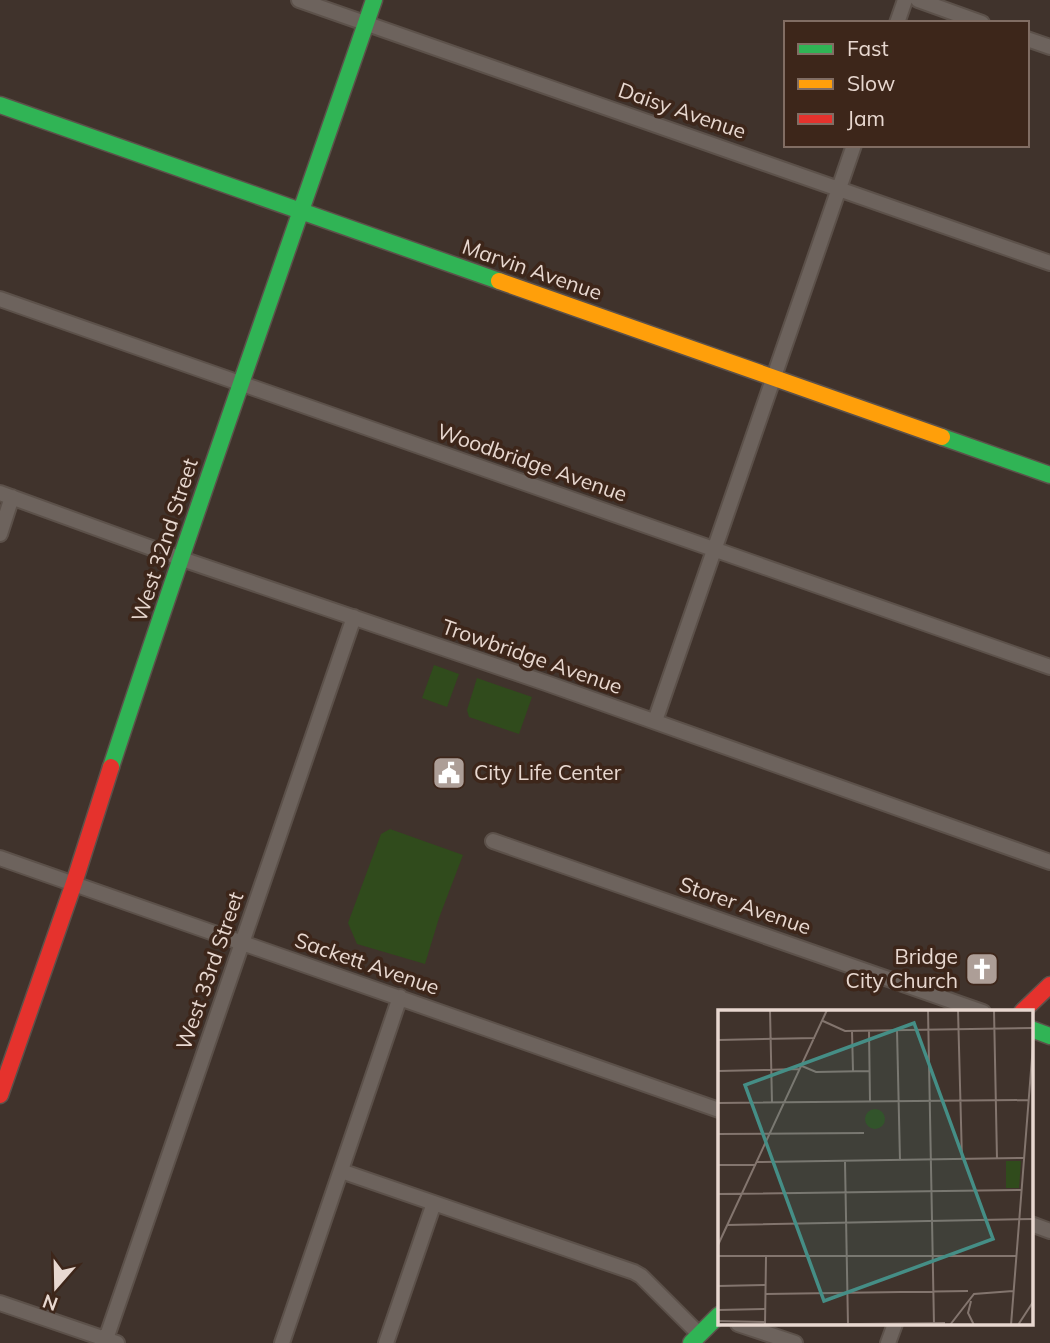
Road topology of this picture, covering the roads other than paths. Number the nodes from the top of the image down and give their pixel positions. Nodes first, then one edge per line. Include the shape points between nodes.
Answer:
1 (299, 0) edge
2 (374, 0) edge
3 (905, 0) edge
4 (918, 0) edge
5 (898, 21) edge
6 (976, 21) edge
7 (366, 24) junction
8 (1029, 39) edge
9 (1050, 47) edge
10 (0, 105) edge
11 (853, 147) edge
12 (839, 188) junction
13 (301, 213) junction
14 (1050, 263) edge
15 (0, 299) edge
16 (773, 376) junction
17 (241, 382) junction
18 (1050, 475) edge
19 (6, 495) edge
20 (0, 534) edge
21 (715, 550) junction
22 (179, 558) junction
23 (354, 617) junction
24 (1050, 667) edge
25 (654, 721) junction
26 (494, 841) dead end
27 (0, 858) edge
28 (1050, 862) edge
29 (74, 883) junction
30 (242, 942) junction
31 (1050, 985) edge
32 (400, 998) junction
33 (977, 1010) edge
34 (1024, 1010) edge
35 (1032, 1029) edge
36 (1050, 1035) edge
37 (0, 1095) edge
38 (718, 1110) edge
39 (341, 1171) junction
40 (434, 1203) junction
41 (1032, 1224) edge
42 (1050, 1231) edge
43 (0, 1303) edge
44 (718, 1317) edge
45 (743, 1326) edge
46 (894, 1326) edge
47 (695, 1339) edge
48 (105, 1340) edge
49 (282, 1343) edge
50 (386, 1343) edge
51 (795, 1343) edge
52 (888, 1343) edge

1 - 7 street, Daisy Avenue
2 - 7 street, West 32nd Street
3 - 5 street
4 - 6 street
7 - 12 street, Daisy Avenue
7 - 13 street, West 32nd Street
8 - 9 street
10 - 13 street, Marvin Avenue
11 - 12 street
12 - 14 street, Daisy Avenue
12 - 16 street
13 - 16 street, Marvin Avenue
13 - 17 street, West 32nd Street
15 - 17 street, Woodbridge Avenue
16 - 18 street, Marvin Avenue
16 - 21 street
17 - 21 street, Woodbridge Avenue
17 - 22 street, West 32nd Street
19 - 20 street
19 - 22 street, Trowbridge Avenue
21 - 24 street, Woodbridge Avenue
21 - 25 street
22 - 23 street, Trowbridge Avenue
22 - 29 street, West 32nd Street
23 - 25 street, Trowbridge Avenue
23 - 30 street, West 33rd Street
25 - 28 street, Trowbridge Avenue
26 - 33 street, Storer Avenue
27 - 29 street, Sackett Avenue
29 - 30 street, Sackett Avenue
29 - 37 street, West 32nd Street
30 - 32 street, Sackett Avenue
30 - 48 street, West 33rd Street
31 - 34 street
32 - 38 street, Sackett Avenue
32 - 39 street
35 - 36 street
39 - 40 street
39 - 49 street
40 - 47 street via 634,1272
40 - 50 street
41 - 42 street
43 - 48 street
44 - 47 street
45 - 51 street
46 - 52 street

